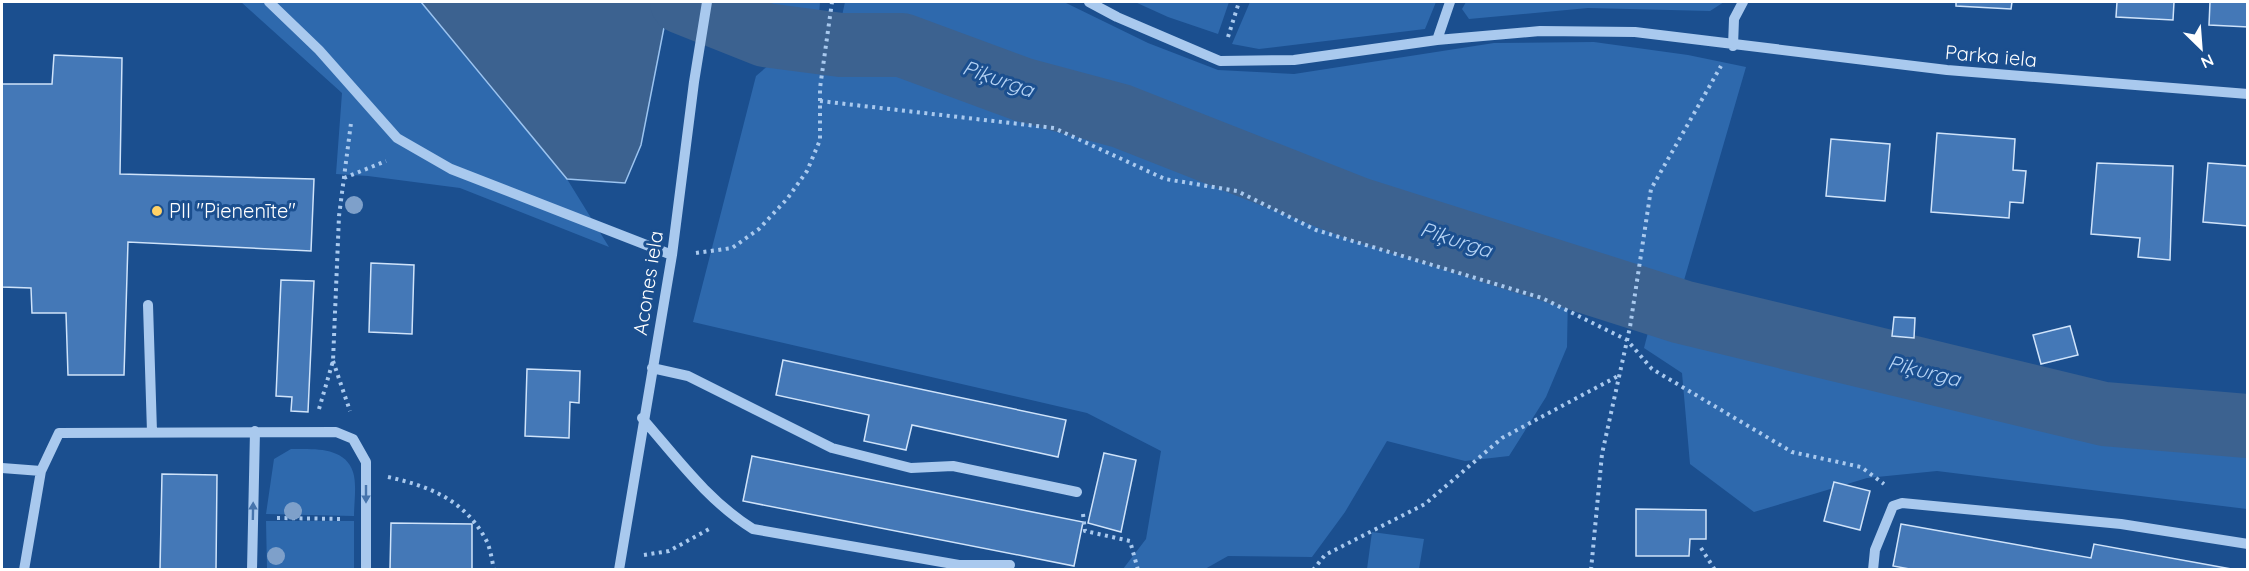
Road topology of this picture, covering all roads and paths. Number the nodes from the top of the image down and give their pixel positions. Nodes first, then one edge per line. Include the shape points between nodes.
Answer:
1 (269, 2) edge
2 (707, 2) edge
3 (1089, 2) edge
4 (1239, 2) edge
5 (1450, 2) edge
6 (1743, 2) edge
7 (832, 3) edge
8 (1437, 40) junction
9 (1732, 46) junction
10 (1220, 61) junction
11 (354, 89) junction
12 (2247, 94) edge
13 (820, 101) junction
14 (392, 160) dead end
15 (343, 178) junction
16 (672, 255) junction
17 (148, 305) dead end
18 (1627, 340) junction
19 (333, 361) junction
20 (652, 368) junction
21 (1618, 376) junction
22 (642, 418) junction
23 (255, 431) junction
24 (152, 432) junction
25 (312, 432) junction
26 (353, 439) junction
27 (2, 468) edge
28 (40, 471) junction
29 (366, 473) junction
30 (1077, 492) joint
31 (1893, 506) junction
32 (733, 516) junction
33 (253, 518) junction
34 (366, 519) junction
35 (2247, 544) edge
36 (1701, 548) dead end
37 (619, 564) edge
38 (1011, 565) dead end
39 (24, 570) edge
40 (252, 570) edge
41 (366, 570) edge
42 (494, 570) edge
43 (1138, 570) edge
44 (1313, 570) edge
45 (1591, 570) edge
46 (1715, 570) edge
47 (1873, 570) edge

1 - 11 street
2 - 16 street, Acones iela
3 - 10 street
4 - 10 path
5 - 8 street
6 - 9 street via 1734,19
7 - 13 path
8 - 9 street, Parka iela via 1540,31 1635,32
8 - 10 street, Parka iela via 1294,60
9 - 12 street, Parka iela via 1947,70
9 - 18 path via 1651,189
11 - 15 path
11 - 16 street via 397,138 451,169
13 - 16 path via 820,140 807,171 787,200 759,229 732,248
13 - 18 path via 1054,128 1165,179 1237,191 1316,230 1542,298
14 - 15 path
15 - 19 path
16 - 20 street, Acones iela
17 - 24 street
18 - 21 path
18 - 31 path via 1652,369 1792,453 1861,467 1886,485
19 - 25 path
19 - 26 path via 350,410
20 - 22 street, Acones iela
20 - 30 street via 688,376 832,448 911,468 953,466
21 - 44 path via 1502,438 1425,504 1325,555
21 - 45 path via 1602,454
22 - 32 street
22 - 37 street, Acones iela
23 - 24 street
23 - 25 street
33 -> 23 street
24 - 28 street via 59,433
25 - 26 street via 336,432
26 - 29 street via 366,462
27 - 28 street
28 - 39 street
29 -> 34 street
29 - 42 path via 410,482 461,505 486,539
30 - 43 path via 1085,531 1130,541
31 - 35 street via 1902,502 2121,524
31 - 47 street via 1875,550
32 - 37 path via 669,551
32 - 38 street via 753,529 947,563
33 - 34 path
33 - 40 street
34 - 41 street
36 - 46 path

